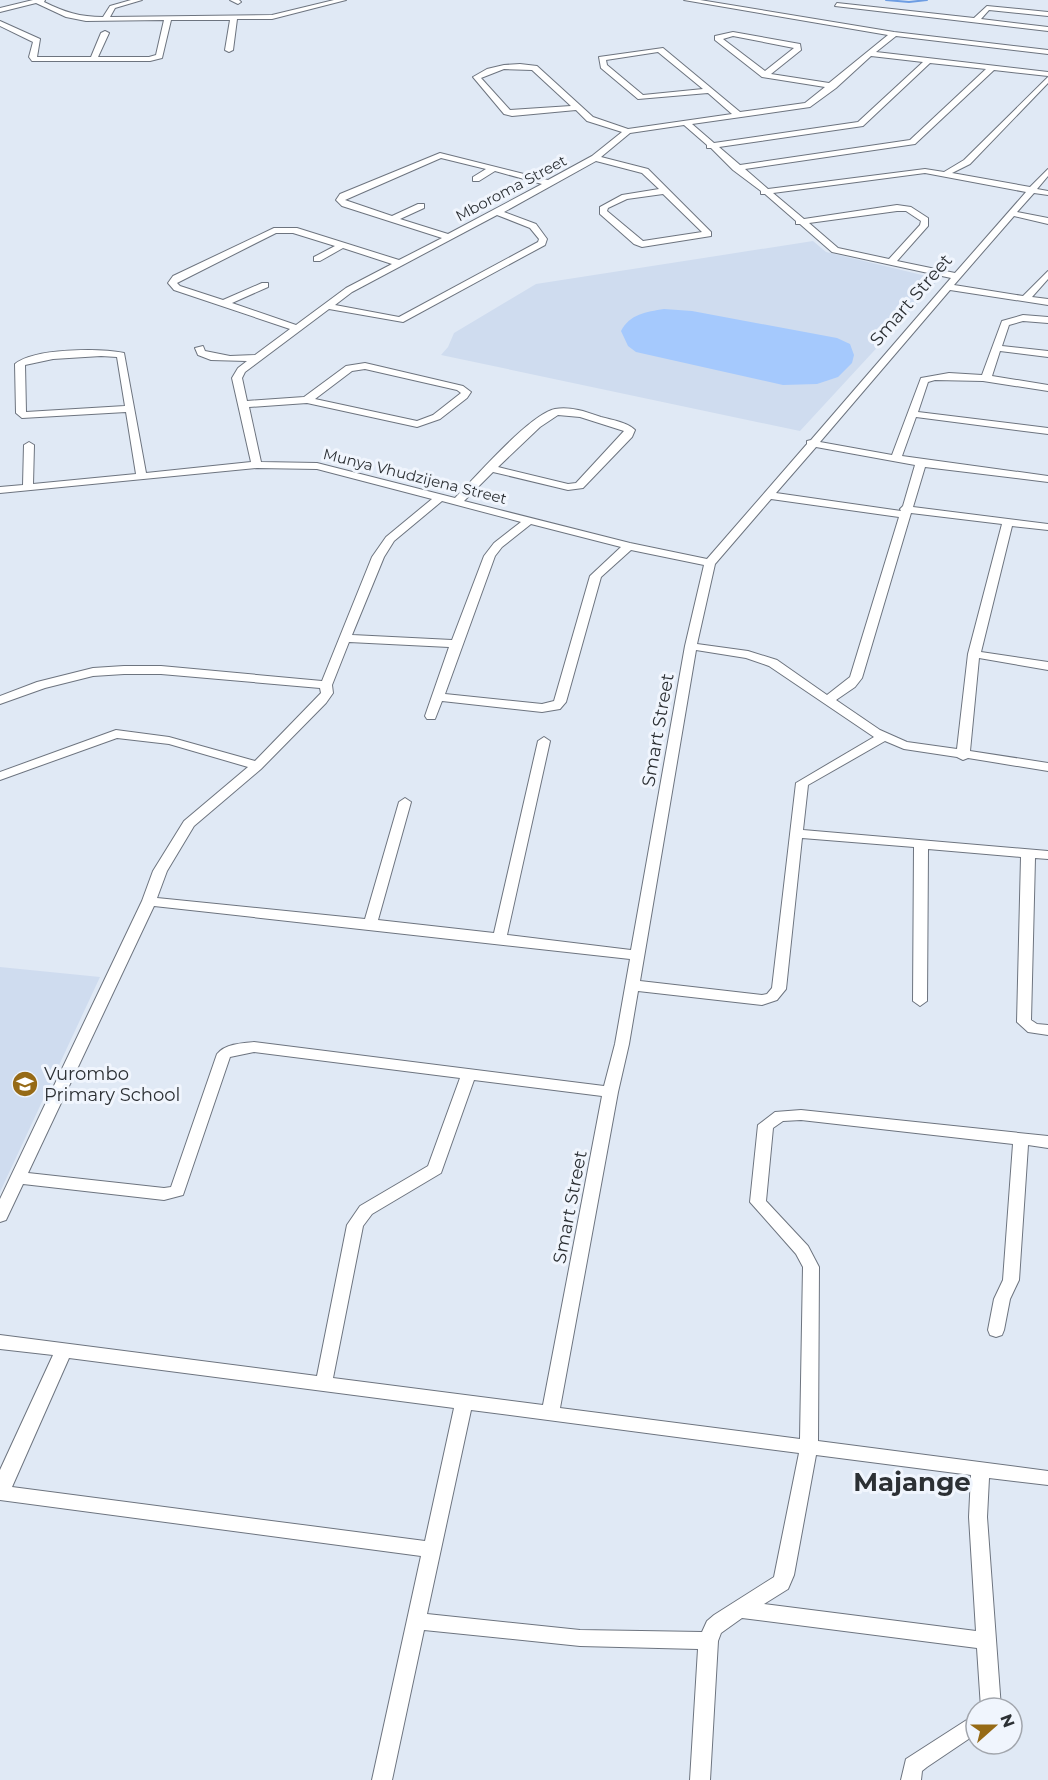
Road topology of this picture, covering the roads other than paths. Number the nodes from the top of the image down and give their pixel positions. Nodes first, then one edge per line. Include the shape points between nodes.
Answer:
1 (138, 0) edge
2 (315, 0) edge
3 (343, 0) edge
4 (687, 0) edge
5 (39, 1) edge
6 (326, 4) junction
7 (0, 10) edge
8 (830, 10) edge
9 (1048, 14) edge
10 (234, 17) junction
11 (106, 18) junction
12 (168, 18) junction
13 (975, 21) junction
14 (0, 23) edge
15 (1048, 29) edge
16 (105, 33) dead end
17 (894, 34) junction
18 (229, 50) dead end
19 (1048, 52) edge
20 (872, 54) junction
21 (93, 60) junction
22 (928, 60) junction
23 (992, 68) junction
24 (1048, 74) edge
25 (765, 75) junction
26 (1048, 79) edge
27 (833, 86) junction
28 (708, 91) junction
29 (577, 108) junction
30 (740, 116) junction
31 (686, 123) junction
32 (628, 131) junction
33 (710, 146) junction
34 (594, 158) junction
35 (736, 168) junction
36 (493, 169) junction
37 (1048, 171) edge
38 (947, 173) junction
39 (476, 179) dead end
40 (549, 183) junction
41 (663, 190) junction
42 (1030, 190) junction
43 (764, 192) junction
44 (1048, 193) edge
45 (421, 206) dead end
46 (497, 212) junction
47 (1012, 213) junction
48 (393, 219) junction
49 (1048, 221) edge
50 (799, 222) junction
51 (448, 237) junction
52 (341, 246) junction
53 (317, 259) dead end
54 (399, 263) junction
55 (890, 263) junction
56 (1048, 274) edge
57 (956, 276) junction
58 (266, 285) dead end
59 (946, 288) junction
60 (1024, 299) junction
61 (1048, 302) edge
62 (225, 303) junction
63 (327, 306) junction
64 (1048, 320) edge
65 (296, 328) junction
66 (200, 348) dead end
67 (996, 348) junction
68 (1048, 354) edge
69 (258, 358) junction
70 (986, 380) junction
71 (1048, 388) edge
72 (307, 400) junction
73 (244, 404) junction
74 (129, 409) junction
75 (912, 414) junction
76 (1048, 431) edge
77 (812, 443) junction
78 (28, 446) dead end
79 (896, 459) junction
80 (921, 463) junction
81 (257, 465) junction
82 (490, 468) junction
83 (142, 477) junction
84 (1048, 479) edge
85 (28, 488) junction
86 (0, 490) edge
87 (769, 495) junction
88 (440, 497) junction
89 (458, 501) junction
90 (905, 512) junction
91 (530, 520) junction
92 (1008, 522) junction
93 (1048, 527) edge
94 (628, 546) junction
95 (710, 563) junction
96 (345, 638) junction
97 (456, 644) junction
98 (691, 646) junction
99 (974, 654) junction
100 (1048, 666) edge
101 (326, 685) junction
102 (438, 697) junction
103 (829, 699) junction
104 (0, 700) edge
105 (431, 716) dead end
106 (883, 737) junction
107 (544, 741) dead end
108 (963, 756) junction
109 (257, 766) junction
110 (1048, 767) edge
111 (0, 776) edge
112 (405, 802) dead end
113 (795, 832) junction
114 (921, 845) junction
115 (1028, 854) junction
116 (1048, 855) edge
117 (148, 901) junction
118 (370, 924) junction
119 (500, 937) junction
120 (637, 955) junction
121 (631, 985) junction
122 (920, 1001) dead end
123 (1048, 1030) edge
124 (468, 1076) junction
125 (610, 1092) junction
126 (1021, 1139) junction
127 (1048, 1142) edge
128 (18, 1178) junction
129 (0, 1216) edge
130 (996, 1330) dead end
131 (0, 1341) edge
132 (64, 1349) junction
133 (324, 1383) junction
134 (464, 1401) junction
135 (549, 1413) junction
136 (808, 1446) junction
137 (980, 1469) junction
138 (1048, 1478) edge
139 (432, 1550) junction
140 (740, 1609) junction
141 (417, 1621) junction
142 (708, 1641) junction
143 (988, 1641) junction
144 (990, 1696) edge
145 (964, 1731) edge
146 (382, 1780) edge
147 (700, 1780) edge
148 (911, 1780) edge

1 - 11 street via 112,7
2 - 6 street
3 - 6 street
4 - 8 street
5 - 7 street
5 - 11 street via 75,18
6 - 10 street via 279,16
8 - 13 street
8 - 17 street
9 - 13 street via 985,8
10 - 12 street
10 - 18 street
11 - 12 street
12 - 21 street via 156,58
13 - 15 street
14 - 21 street via 37,41 35,59
16 - 21 street
17 - 19 street
17 - 20 street
20 - 22 street
20 - 27 street
22 - 23 street
22 - 33 street via 860,124
23 - 24 street
23 - 35 street via 912,142
25 - 25 street via 797,46 733,34 718,38
25 - 27 street
26 - 38 street via 967,162
27 - 30 street via 807,105
28 - 28 street via 660,50 602,59 604,66 641,97
28 - 30 street
29 - 29 street via 534,68 492,69 477,77 512,114
29 - 32 street via 595,122
30 - 31 street
31 - 32 street
31 - 33 street
32 - 34 street, Mboroma Street
33 - 35 street
34 - 40 street, Mboroma Street
34 - 41 street via 639,167
35 - 43 street
36 - 39 street
36 - 40 street
36 - 48 street via 450,156 432,156 340,200
37 - 42 street, Smart Street
38 - 42 street
38 - 43 street via 907,172
40 - 46 street, Mboroma Street
41 - 41 street via 708,234 642,244 603,212 604,207 618,199
42 - 44 street
42 - 47 street, Smart Street
43 - 50 street
45 - 48 street
46 - 51 street, Mboroma Street
46 - 63 street via 533,226 543,243 400,320
47 - 49 street
47 - 57 street, Smart Street
48 - 51 street
50 - 55 street via 835,250
50 - 55 street via 908,209 925,220 924,226
51 - 54 street, Mboroma Street
52 - 53 street
52 - 54 street
52 - 62 street via 294,230 274,231 172,283
54 - 63 street, Mboroma Street
55 - 57 street
56 - 60 street
57 - 59 street, Smart Street
58 - 62 street
59 - 60 street
59 - 77 street, Smart Street
60 - 61 street
62 - 65 street
63 - 65 street, Mboroma Street
64 - 67 street via 1010,320 1003,326
65 - 69 street, Mboroma Street
66 - 69 street via 201,353 211,357
67 - 68 street
67 - 70 street
69 - 73 street, Mboroma Street via 241,370 237,378
70 - 71 street
70 - 75 street via 930,377 924,380
72 - 72 street via 417,424 428,423 466,392 356,366
72 - 73 street
73 - 81 street, Mboroma Street
74 - 74 street via 121,355 33,359 20,364 21,413 26,416
74 - 83 street
75 - 76 street
75 - 79 street
77 - 79 street
77 - 87 street, Smart Street
78 - 85 street
79 - 80 street
80 - 84 street
80 - 90 street
81 - 83 street, Munya Vhudzijena Street
81 - 88 street, Munya Vhudzijena Street via 317,466
82 - 82 street via 556,412 630,430 579,486 568,487
82 - 89 street
83 - 85 street, Munya Vhudzijena Street
85 - 86 street, Munya Vhudzijena Street
87 - 90 street
87 - 95 street, Smart Street
88 - 89 street, Munya Vhudzijena Street
88 - 96 street via 390,539 378,557
89 - 91 street, Munya Vhudzijena Street
90 - 92 street
90 - 103 street via 856,678
91 - 94 street, Munya Vhudzijena Street
91 - 97 street via 490,556
92 - 93 street
92 - 99 street
94 - 95 street, Munya Vhudzijena Street
94 - 102 street via 596,576 556,706 542,708
95 - 98 street, Smart Street
96 - 97 street
96 - 101 street
97 - 102 street
98 - 103 street via 764,659
98 - 120 street, Smart Street
99 - 100 street
99 - 108 street
101 - 104 street via 124,670 93,672
101 - 109 street via 327,693 322,700
102 - 105 street
103 - 106 street
106 - 108 street
106 - 113 street via 802,783
107 - 119 street
108 - 110 street
109 - 111 street via 174,742 123,734 101,738
109 - 117 street via 189,824 160,871
112 - 118 street
113 - 114 street
113 - 121 street via 779,989 772,996 762,1000
114 - 115 street
114 - 122 street
115 - 116 street
115 - 123 street via 1023,1022 1033,1029
117 - 118 street
117 - 128 street
118 - 119 street
119 - 120 street
120 - 121 street, Smart Street
121 - 125 street, Smart Street
124 - 125 street
124 - 128 street via 254,1047 236,1049 224,1054 177,1191 164,1194
124 - 133 street via 435,1169 366,1210 355,1225
125 - 135 street, Smart Street
126 - 127 street
126 - 130 street via 1011,1280 1002,1299
126 - 136 street via 801,1114 780,1116 766,1125 758,1202 802,1250 811,1267
128 - 129 street
131 - 132 street
132 - 133 street
132 - 139 street via 2,1485 5,1494
133 - 134 street
134 - 135 street
134 - 139 street
135 - 136 street
136 - 137 street
136 - 140 street via 785,1575 781,1583
137 - 138 street
137 - 143 street via 978,1517
139 - 141 street
140 - 142 street via 714,1627
140 - 143 street
141 - 142 street via 580,1638
141 - 146 street
142 - 147 street
143 - 144 street
145 - 148 street via 913,1766

